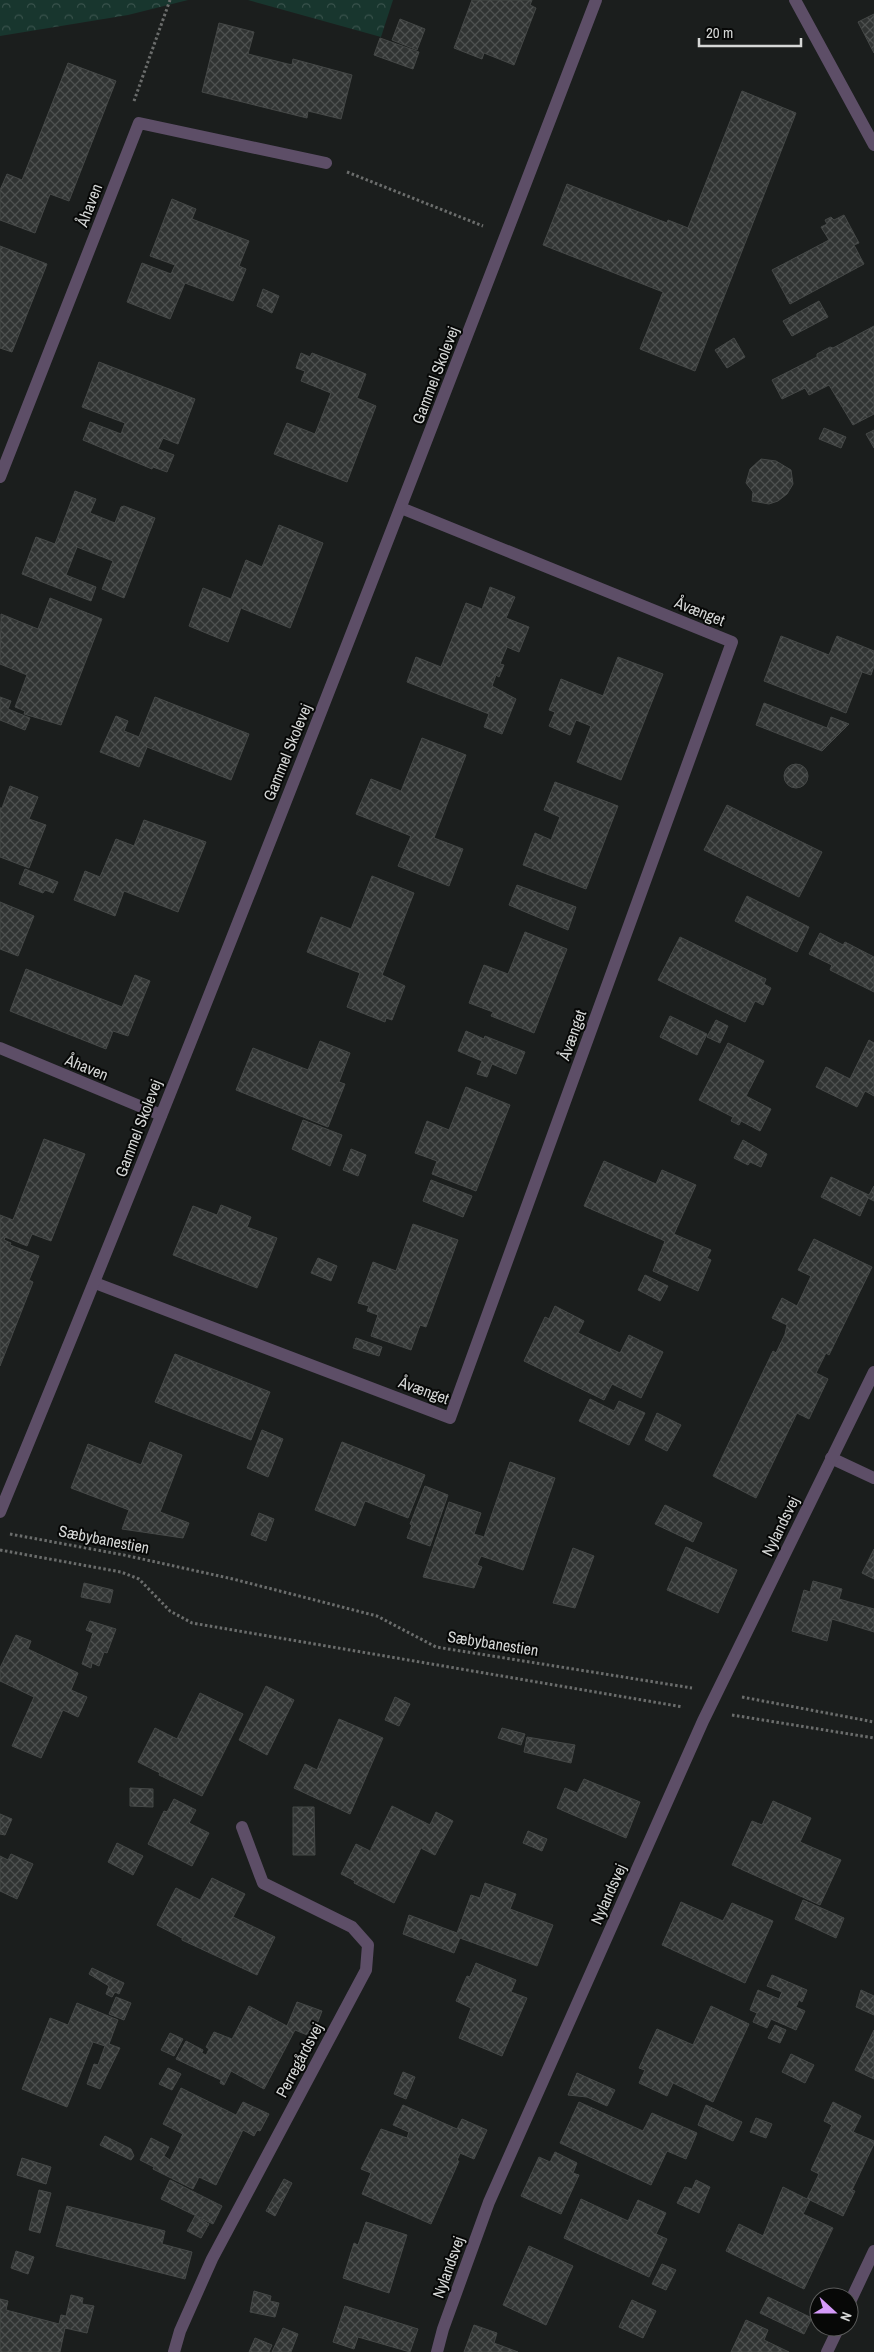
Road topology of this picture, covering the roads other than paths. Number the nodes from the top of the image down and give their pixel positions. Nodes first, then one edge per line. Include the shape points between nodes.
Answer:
1 (596, 0) edge
2 (796, 0) edge
3 (874, 146) edge
4 (326, 163) road end
5 (0, 477) edge
6 (401, 508) junction
7 (0, 1048) edge
8 (161, 1115) junction
9 (96, 1283) junction
10 (874, 1372) edge
11 (831, 1458) junction
12 (874, 1478) edge
13 (0, 1512) edge
14 (242, 1827) dead end
15 (874, 2250) edge
16 (857, 2287) edge
17 (834, 2337) edge
18 (174, 2352) edge
19 (437, 2352) edge
20 (827, 2352) edge

1 - 6 street, Gammel Skolevej
2 - 3 street
4 - 5 street, Åhaven via 139,123
6 - 8 street, Gammel Skolevej
6 - 9 street, Åvænget via 732,642 450,1418
7 - 8 street, Åhaven
8 - 9 street, Gammel Skolevej
9 - 13 street, Gammel Skolevej
10 - 11 street, Nylandsvej
11 - 12 street
11 - 19 street, Nylandsvej via 716,1692 489,2202
14 - 18 street, Perregårdsvej via 263,1883 352,1927 368,1945 366,1970 212,2259
15 - 16 street
17 - 20 street

